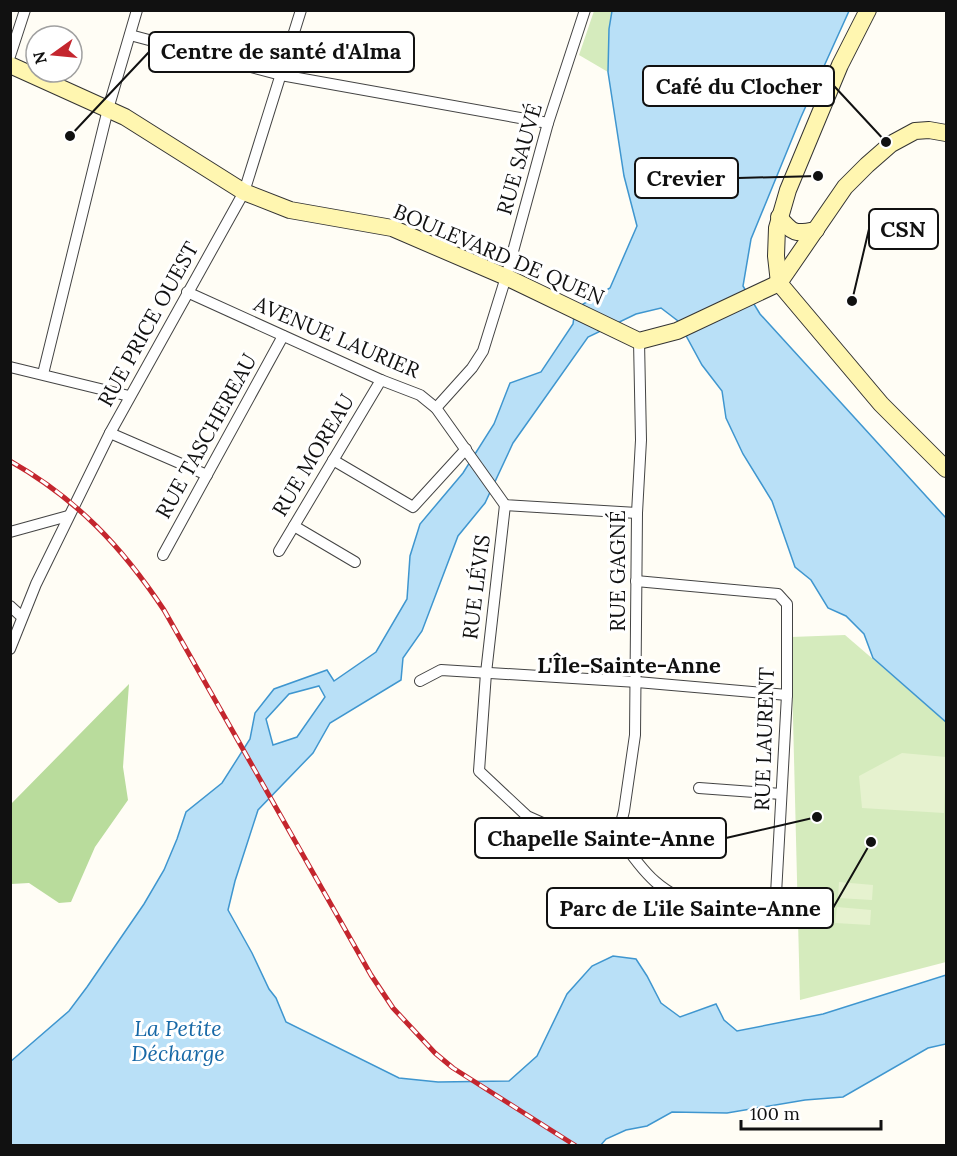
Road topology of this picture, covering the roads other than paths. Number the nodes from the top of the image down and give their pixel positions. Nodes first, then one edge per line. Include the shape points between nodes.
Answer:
1 (25, 10) edge
2 (137, 10) edge
3 (301, 10) edge
4 (585, 10) edge
5 (868, 10) edge
6 (130, 36) junction
7 (10, 57) edge
8 (10, 65) edge
9 (281, 75) junction
10 (108, 109) junction
11 (548, 123) junction
12 (946, 133) edge
13 (244, 192) junction
14 (779, 217) junction
15 (816, 230) junction
16 (506, 278) junction
17 (772, 286) junction
18 (187, 292) junction
19 (283, 336) junction
20 (633, 338) junction
21 (10, 367) edge
22 (43, 374) junction
23 (381, 380) junction
24 (129, 396) junction
25 (436, 408) junction
26 (110, 433) junction
27 (466, 449) junction
28 (333, 460) junction
29 (946, 469) edge
30 (207, 475) junction
31 (506, 505) junction
32 (637, 513) junction
33 (68, 516) junction
34 (294, 526) junction
35 (10, 532) edge
36 (279, 551) dead end
37 (163, 555) dead end
38 (355, 562) dead end
39 (636, 581) junction
40 (10, 606) edge
41 (22, 617) junction
42 (10, 650) edge
43 (486, 673) junction
44 (420, 681) dead end
45 (637, 682) junction
46 (787, 695) junction
47 (699, 788) dead end
48 (782, 794) junction
49 (618, 835) junction

1 - 7 street
2 - 6 street
3 - 9 street, RUE PRICE OUEST
4 - 11 street, RUE SAUVÉ
5 - 14 street via 840,65
6 - 9 street
6 - 10 street
8 - 10 street, BOULEVARD DE QUEN
9 - 11 street
9 - 13 street, RUE PRICE OUEST
10 - 13 street, BOULEVARD DE QUEN
10 - 22 street
11 - 16 street, RUE SAUVÉ
12 - 15 street via 915,131 891,144 845,187
13 - 16 street, BOULEVARD DE QUEN via 291,210 392,228
13 - 18 street, RUE PRICE OUEST
14 - 15 street via 790,230
14 - 17 street
15 - 17 street
16 - 20 street, BOULEVARD DE QUEN
16 - 25 street, RUE SAUVÉ via 483,351
17 - 20 street via 677,331
17 - 29 street
18 - 19 street, AVENUE LAURIER
18 - 24 street, RUE PRICE OUEST
19 - 23 street, AVENUE LAURIER
19 - 30 street, RUE TASCHEREAU
20 - 32 street, RUE GAGNÉ via 640,440
21 - 22 street
22 - 24 street
23 - 25 street, AVENUE LAURIER via 420,395
23 - 28 street, RUE MOREAU
24 - 26 street, RUE PRICE OUEST
25 - 27 street, AVENUE LAURIER
26 - 30 street
26 - 33 street, RUE PRICE OUEST
27 - 28 street via 413,507
27 - 31 street, AVENUE LAURIER
28 - 34 street, RUE MOREAU
30 - 37 street, RUE TASCHEREAU
31 - 32 street
31 - 43 street, RUE LÉVIS
32 - 39 street, RUE GAGNÉ
33 - 35 street
33 - 41 street, RUE PRICE OUEST
34 - 36 street, RUE MOREAU
34 - 38 street
39 - 45 street, RUE GAGNÉ
39 - 46 street, RUE LAURENT via 778,594 787,604
40 - 41 street
41 - 42 street, RUE PRICE OUEST
43 - 44 street via 441,670
43 - 45 street
43 - 49 street, RUE LÉVIS via 480,771 527,816 574,837
45 - 46 street
45 - 49 street, RUE GAGNÉ via 635,735
46 - 48 street, RUE LAURENT
47 - 48 street
48 - 49 street, RUE LAURENT via 776,894 768,908 732,913 670,894 655,884

